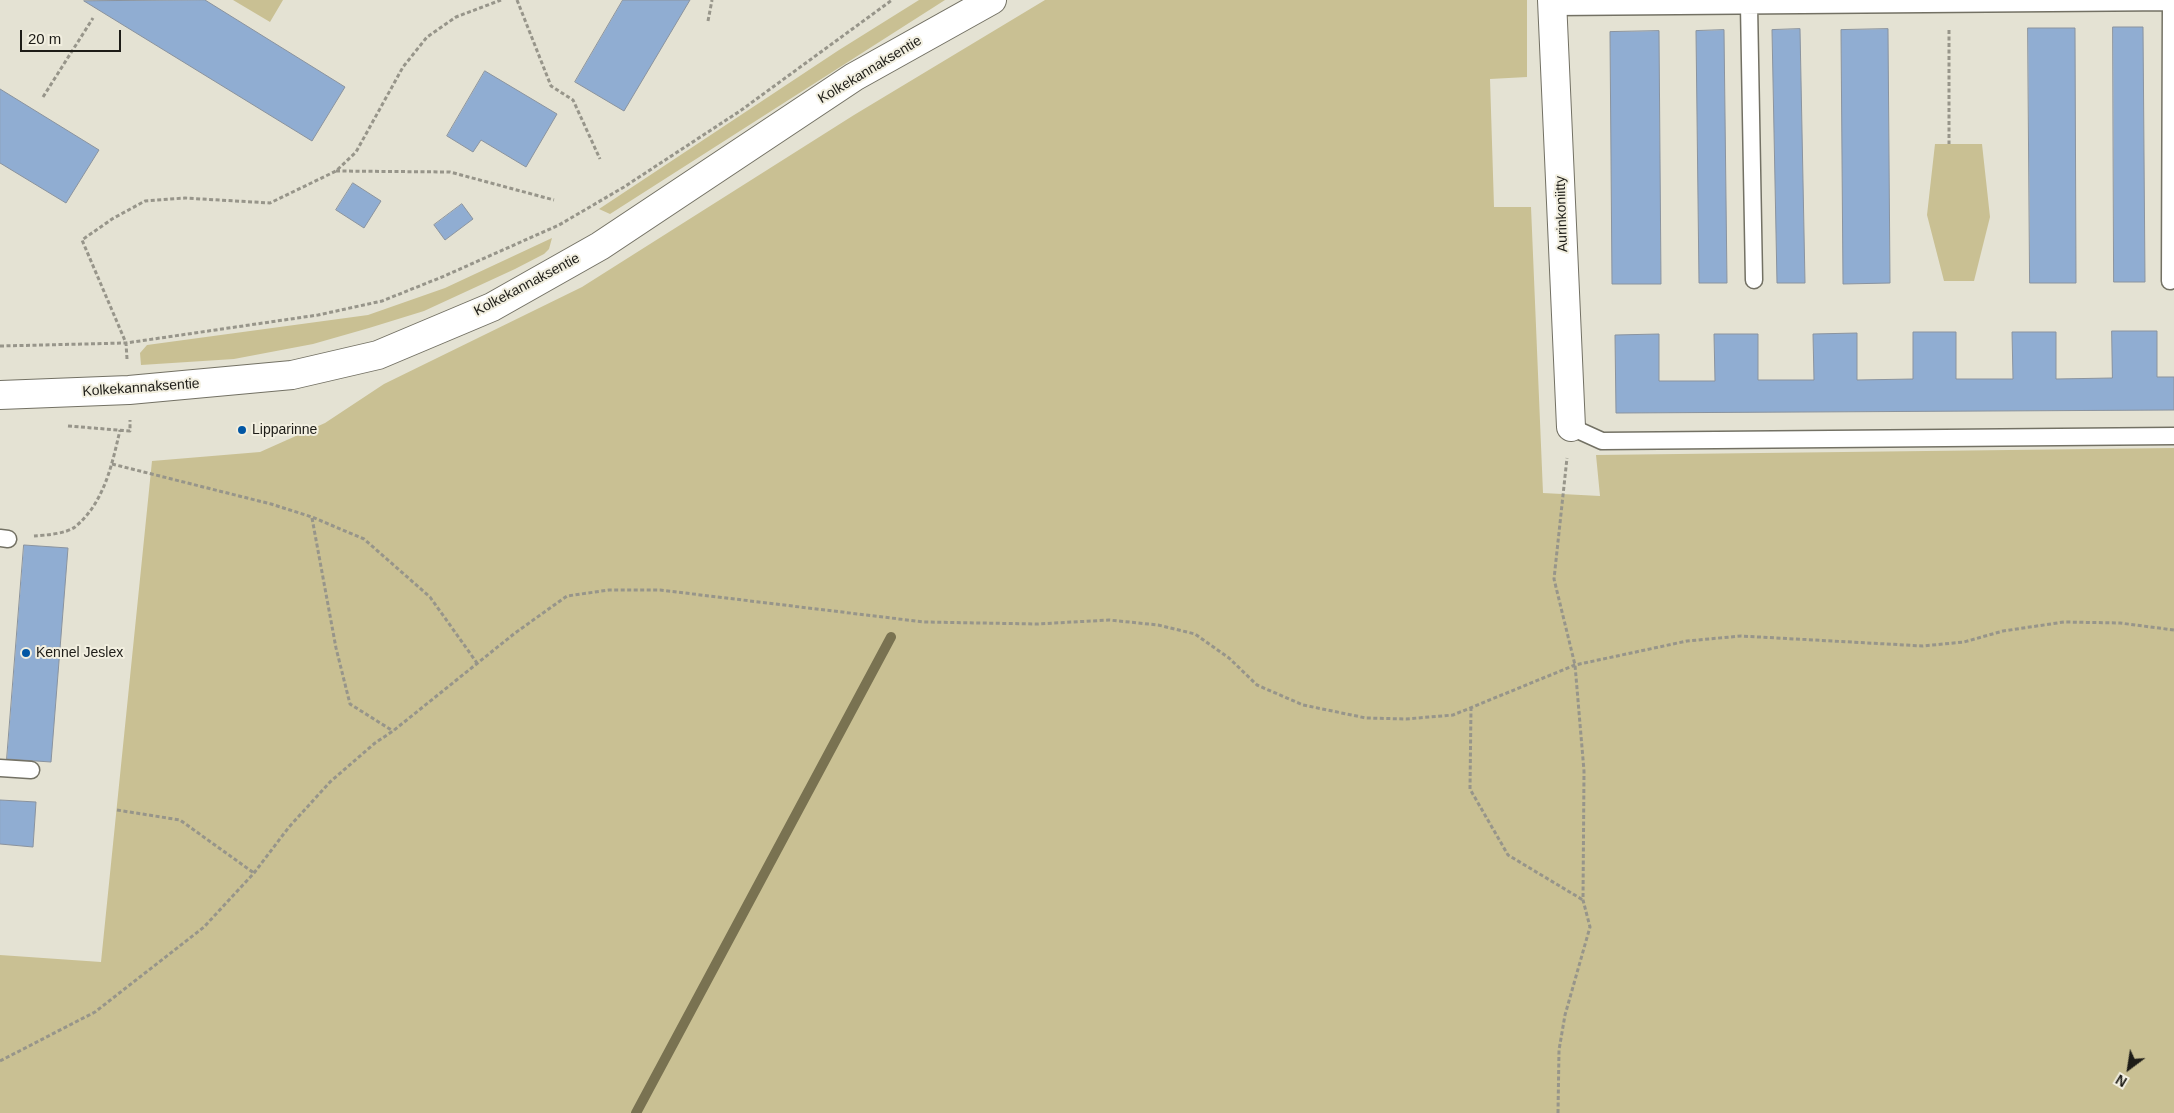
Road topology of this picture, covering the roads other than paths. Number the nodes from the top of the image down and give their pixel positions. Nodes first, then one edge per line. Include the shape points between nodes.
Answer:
1 (992, 0) edge
2 (2172, 2) edge
3 (1552, 3) edge
4 (1749, 5) junction
5 (1754, 280) dead end
6 (2170, 281) dead end
7 (0, 395) edge
8 (1571, 427) joint
9 (2174, 436) edge
10 (0, 768) edge
11 (31, 770) dead end

1 - 7 main road, Kolkekannaksentie via 854,77 600,246 492,307 378,355 292,375 129,390
2 - 4 lane
2 - 6 lane
3 - 4 lane
3 - 8 main road, Aurinkoniitty
4 - 5 lane
8 - 9 lane via 1602,442
10 - 11 lane

